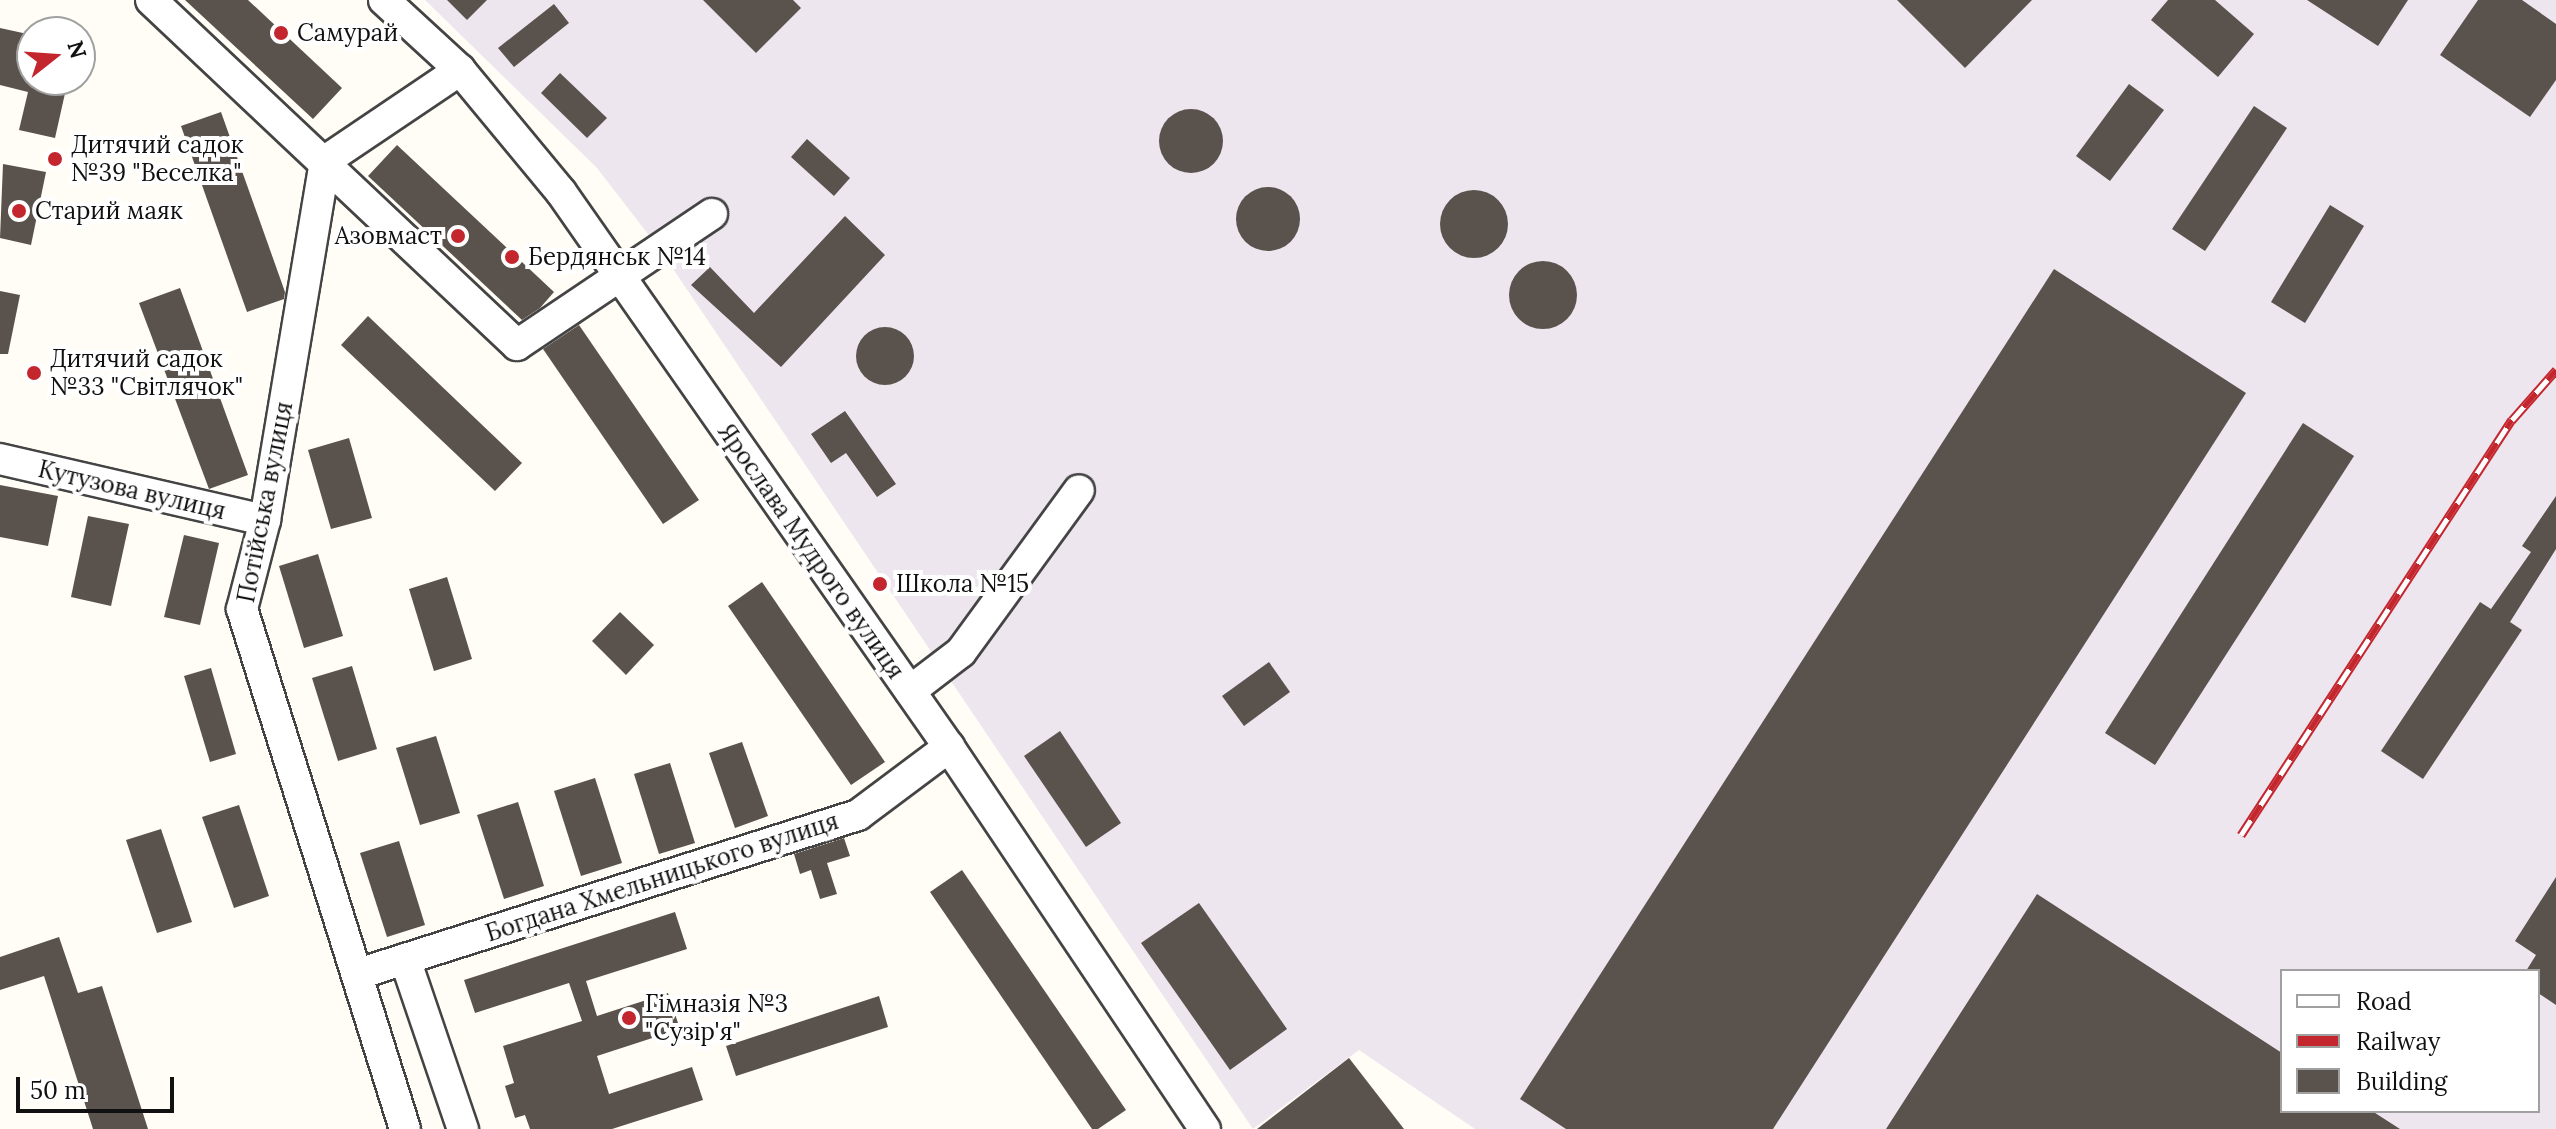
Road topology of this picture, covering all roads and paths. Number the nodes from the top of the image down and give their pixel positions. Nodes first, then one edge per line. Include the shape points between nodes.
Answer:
1 (151, 0) edge
2 (384, 0) edge
3 (460, 70) junction
4 (325, 161) junction
5 (712, 214) dead end
6 (620, 278) junction
7 (0, 459) edge
8 (1079, 490) dead end
9 (265, 520) junction
10 (910, 691) junction
11 (949, 747) junction
12 (405, 959) junction
13 (358, 974) junction
14 (405, 1129) edge
15 (463, 1129) edge
16 (1205, 1129) edge

1 - 4 street
2 - 3 street, Ярослава Мудрого вулиця
3 - 4 street
3 - 6 street, Ярослава Мудрого вулиця via 561,192
4 - 6 street via 517,345
4 - 9 street, Потійська вулиця
5 - 6 street
6 - 10 street, Ярослава Мудрого вулиця
7 - 9 street, Кутузова вулиця
8 - 10 street via 961,652
9 - 13 street, Потійська вулиця via 242,609
10 - 11 street, Ярослава Мудрого вулиця
11 - 12 street, Богдана Хмельницького вулиця via 858,815
11 - 16 street, Ярослава Мудрого вулиця
12 - 13 street, Богдана Хмельницького вулиця
12 - 15 street
13 - 14 street, Потійська вулиця

